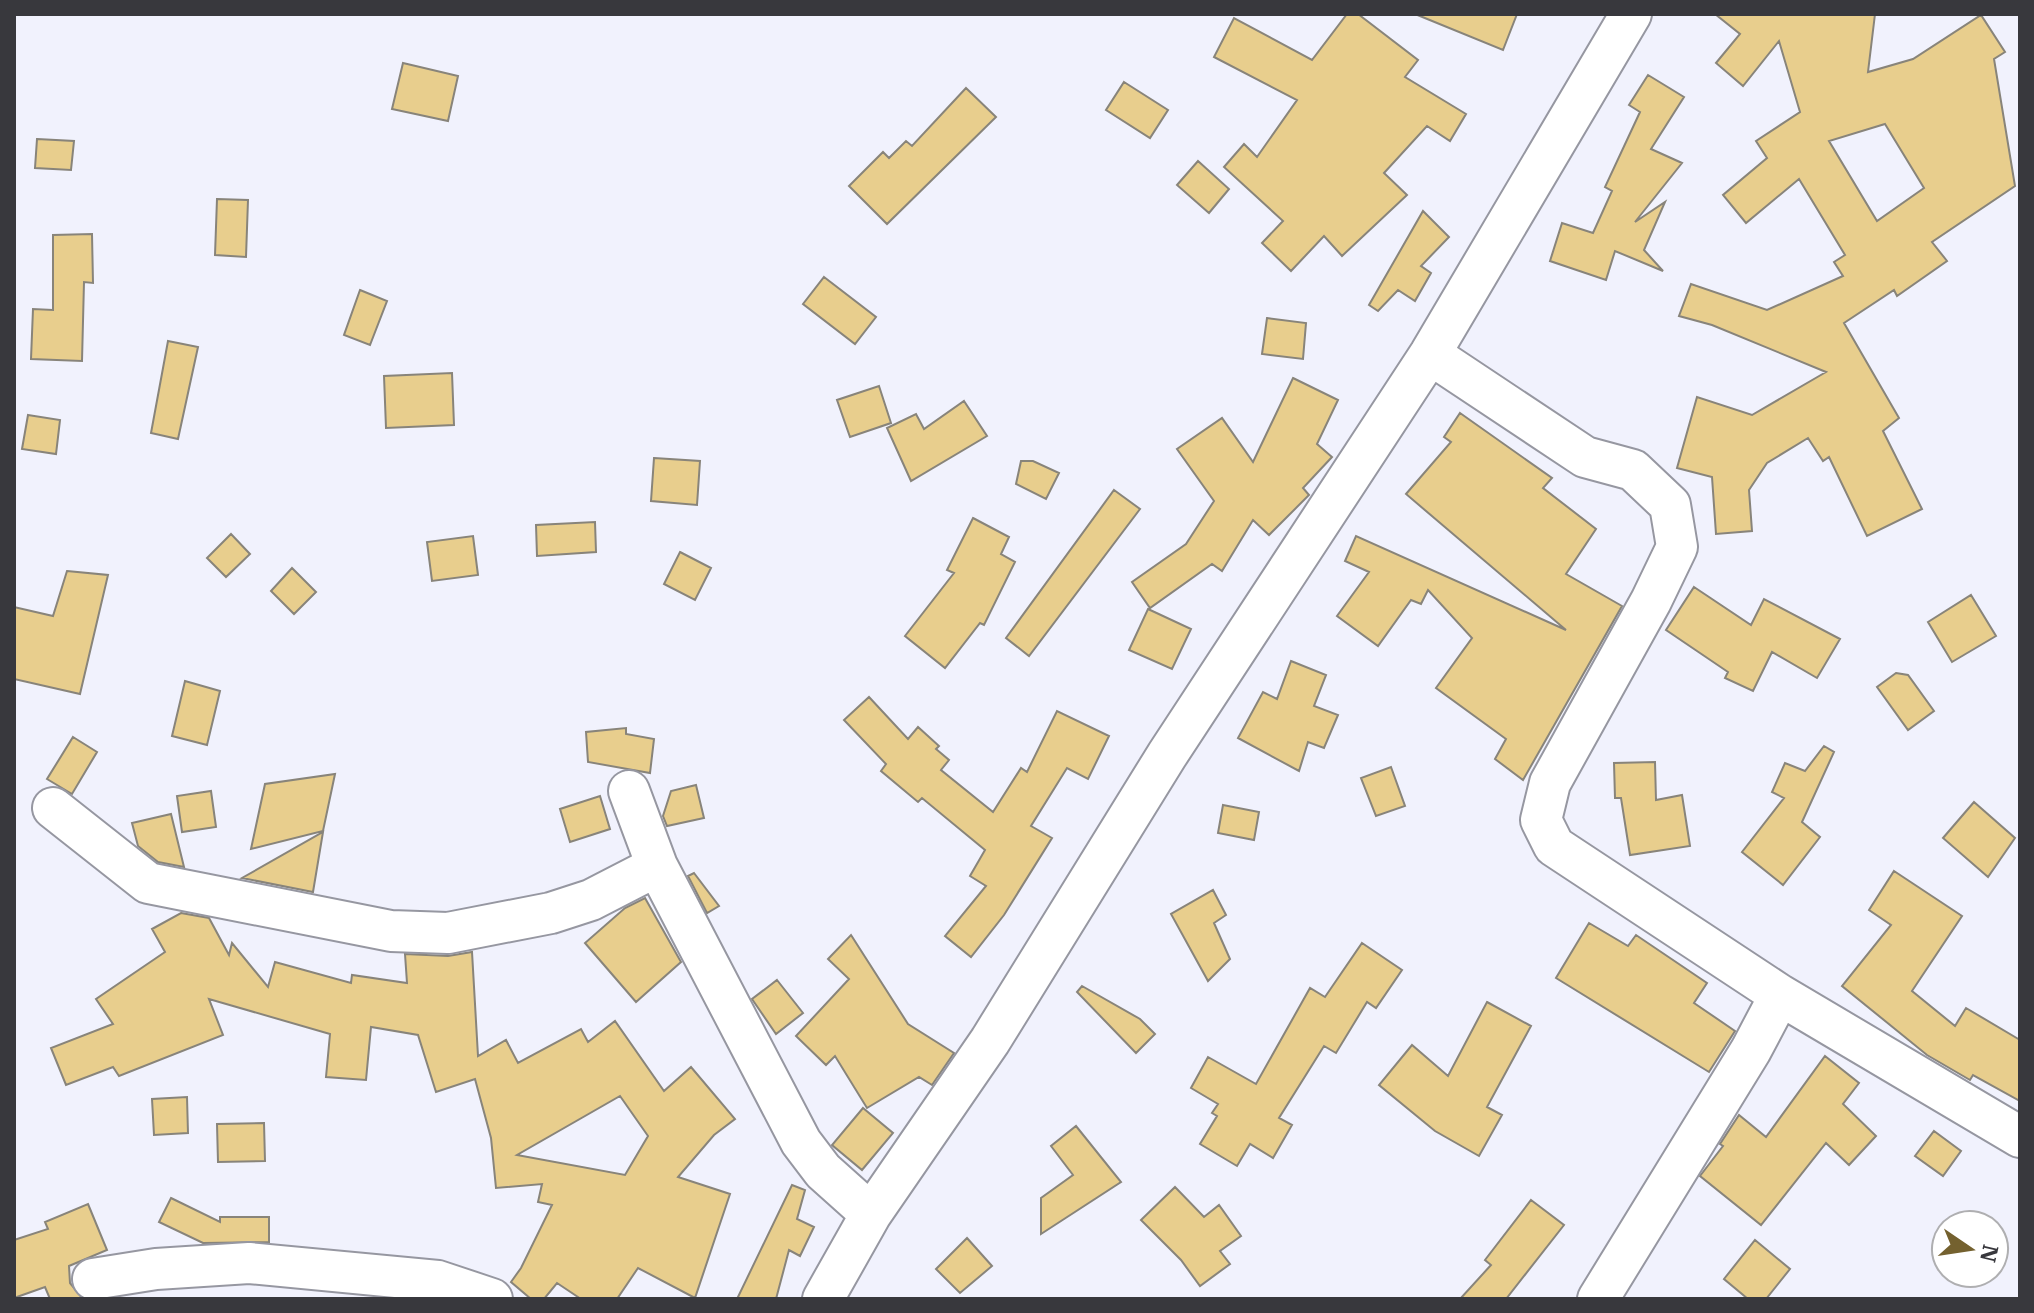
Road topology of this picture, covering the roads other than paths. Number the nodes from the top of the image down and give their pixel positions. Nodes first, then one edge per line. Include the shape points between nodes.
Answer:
1 (1631, 14) edge
2 (1430, 354) junction
3 (629, 791) dead end
4 (53, 808) dead end
5 (657, 866) junction
6 (1780, 995) junction
7 (2020, 1137) edge
8 (871, 1214) junction
9 (93, 1279) dead end
10 (492, 1299) edge
11 (823, 1299) edge
12 (1598, 1299) edge

1 - 2 street
2 - 6 street via 1585,457 1633,470 1670,505 1677,547 1550,783 1541,820 1554,846
2 - 8 street via 1167,755 990,1041
3 - 5 street
4 - 5 street via 148,883 391,931 448,933 551,913 591,900
5 - 8 street via 801,1142 823,1171
6 - 7 street
6 - 12 street
8 - 11 street
9 - 10 street via 249,1263 438,1281

